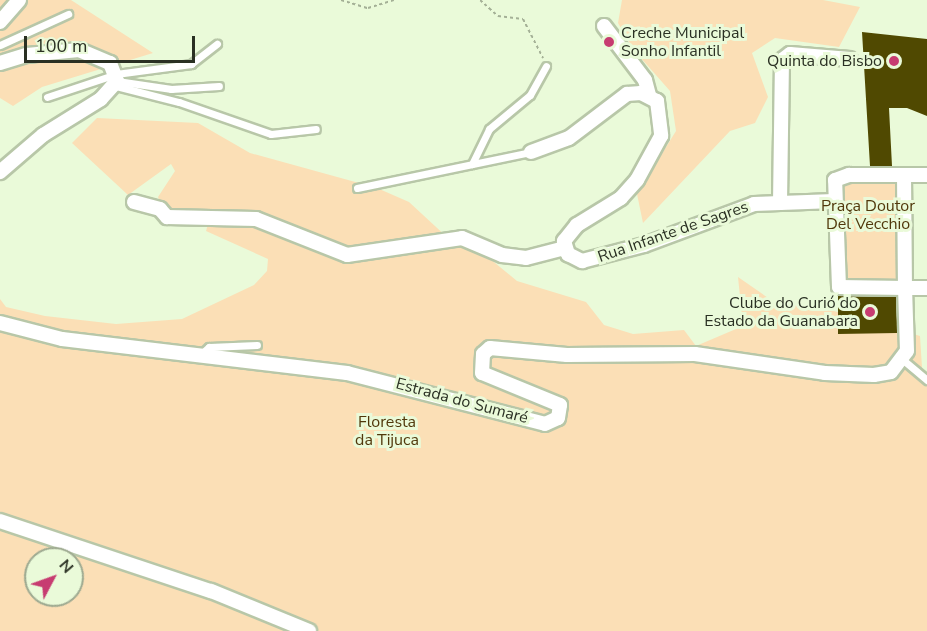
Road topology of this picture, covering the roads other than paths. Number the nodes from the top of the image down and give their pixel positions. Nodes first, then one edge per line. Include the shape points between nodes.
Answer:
1 (19, 0) edge
2 (68, 14) dead end
3 (0, 21) edge
4 (604, 26) dead end
5 (217, 44) dead end
6 (0, 45) edge
7 (850, 59) dead end
8 (0, 63) edge
9 (546, 66) road end
10 (116, 80) junction
11 (219, 86) dead end
12 (649, 95) junction
13 (47, 97) dead end
14 (316, 129) dead end
15 (531, 152) joint
16 (472, 165) junction
17 (0, 172) edge
18 (904, 175) junction
19 (927, 175) edge
20 (357, 188) dead end
21 (834, 201) junction
22 (134, 202) dead end
23 (780, 203) junction
24 (565, 248) junction
25 (905, 288) junction
26 (927, 288) edge
27 (0, 323) edge
28 (257, 345) dead end
29 (200, 355) junction
30 (902, 359) junction
31 (927, 380) edge
32 (0, 521) edge
33 (309, 631) edge

1 - 3 street
2 - 6 lane
4 - 12 street via 645,80
5 - 10 lane via 191,64
7 - 23 street via 790,54 782,60
8 - 10 street via 27,55 79,50 96,54
9 - 16 lane via 530,95 489,129
10 - 11 lane via 171,88
10 - 13 lane
10 - 14 lane via 271,134
10 - 17 street
12 - 15 street via 627,94 570,138
12 - 24 street via 657,101 663,123 651,157 621,198 568,234
15 - 16 lane
16 - 20 lane
18 - 19 street
18 - 21 street via 842,175 835,180
18 - 25 street
21 - 23 street, Rua Infante de Sagres
21 - 25 street via 838,286
22 - 24 street via 160,209 167,217 256,219 347,255 462,238 502,255 526,258
23 - 24 street, Rua Infante de Sagres via 737,208 593,261 573,258
25 - 26 street
25 - 30 street via 907,351
27 - 29 street, Estrada do Sumaré via 62,339
28 - 29 lane via 209,347
29 - 30 street, Estrada do Sumaré via 391,382 545,424 558,418 560,405 482,373 483,354 490,348 567,355 695,354 825,373 874,375 891,372
30 - 31 lane
32 - 33 street via 212,591

